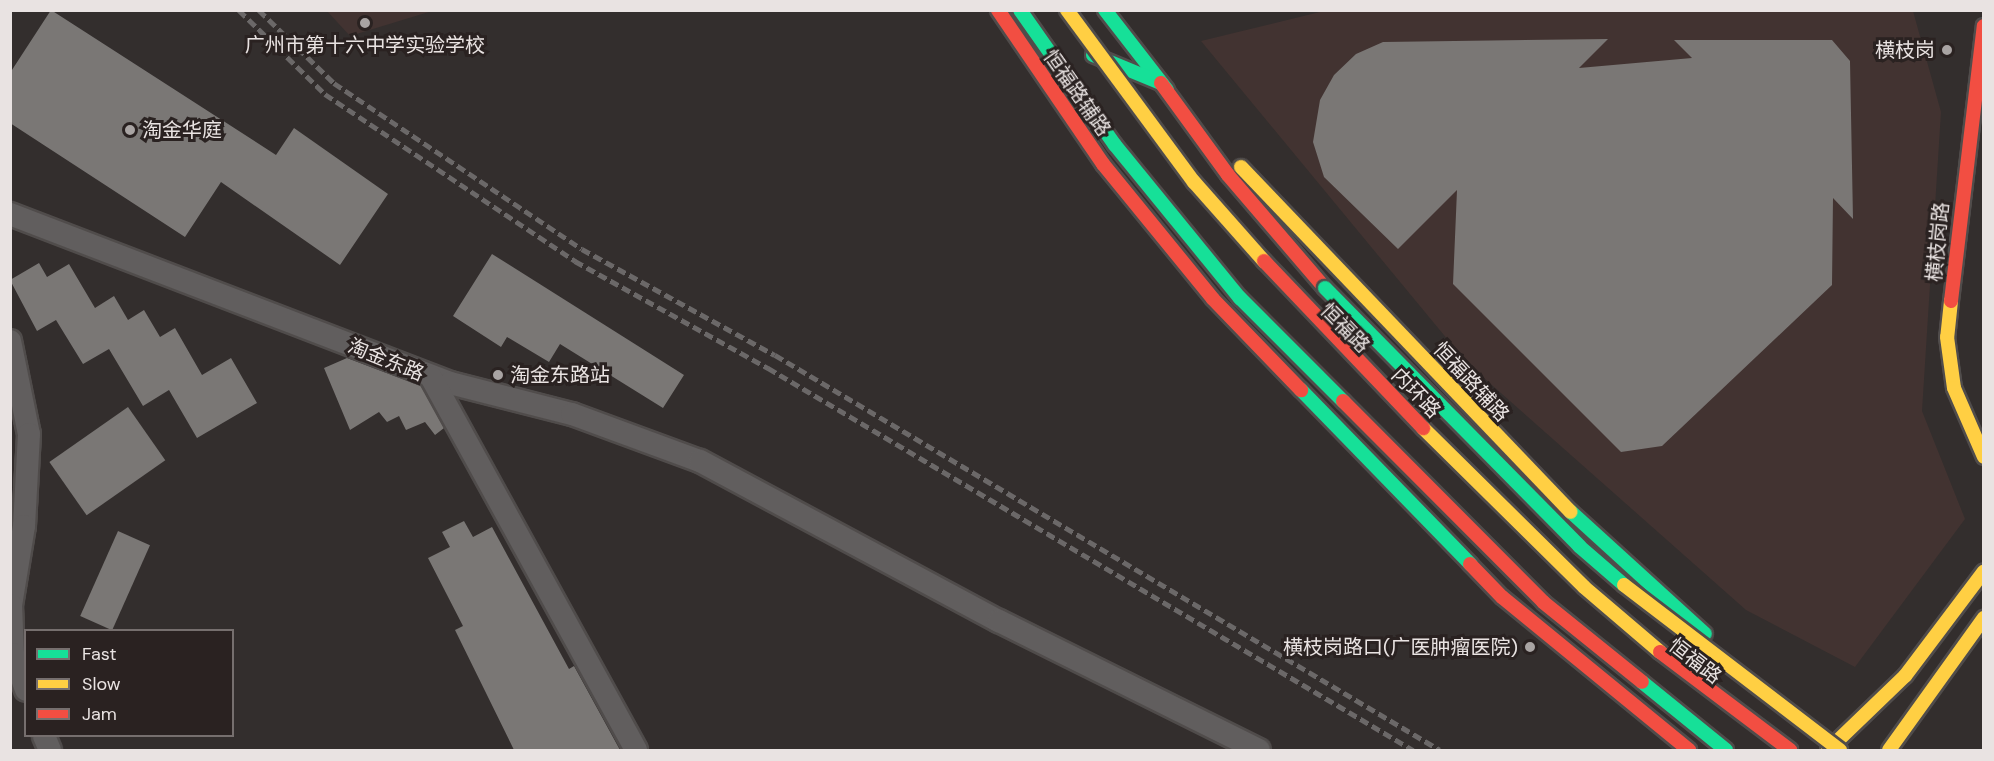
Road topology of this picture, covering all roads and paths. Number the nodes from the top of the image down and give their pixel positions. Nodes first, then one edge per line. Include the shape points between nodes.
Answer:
1 (998, 10) edge
2 (1020, 10) edge
3 (1025, 10) edge
4 (1060, 10) edge
5 (1067, 10) edge
6 (1105, 10) edge
7 (1983, 26) edge
8 (1091, 54) junction
9 (1161, 83) junction
10 (10, 214) edge
11 (10, 341) edge
12 (431, 377) junction
13 (1983, 457) edge
14 (1983, 571) edge
15 (1983, 618) edge
16 (24, 684) edge
17 (1835, 749) edge
18 (636, 750) edge
19 (1259, 750) edge
20 (1689, 750) edge
21 (1726, 750) edge
22 (1732, 750) edge
23 (1780, 750) edge
24 (1790, 750) edge
25 (1889, 750) edge

1 - 20 main road, 恒福路辅路 via 1103,164 1213,299 1495,589
2 - 21 main road via 1115,145 1240,298 1543,602 1641,687
3 - 22 main road via 1165,203 1343,398 1538,591 1624,666
4 - 8 main road, 恒福路
5 - 24 main road, 内环路, bridge via 1202,191 1306,308 1593,595
6 - 9 main road, 恒福路辅路
7 - 13 main road, 横枝岗路 via 1947,337 1954,388
8 - 9 main road
8 - 23 main road, 恒福路 via 1233,236 1422,437 1586,596
9 - 17 main road, 恒福路辅路 via 1564,506
9 - 17 main road, bridge via 1228,176 1325,288 1580,546 1656,613
10 - 12 street, 淘金东路
11 - 16 street via 29,434 24,526 11,605 13,654
12 - 18 street, 淘金东路
12 - 19 street via 572,414 700,461 999,621
14 - 17 main road via 1905,676
15 - 25 main road

